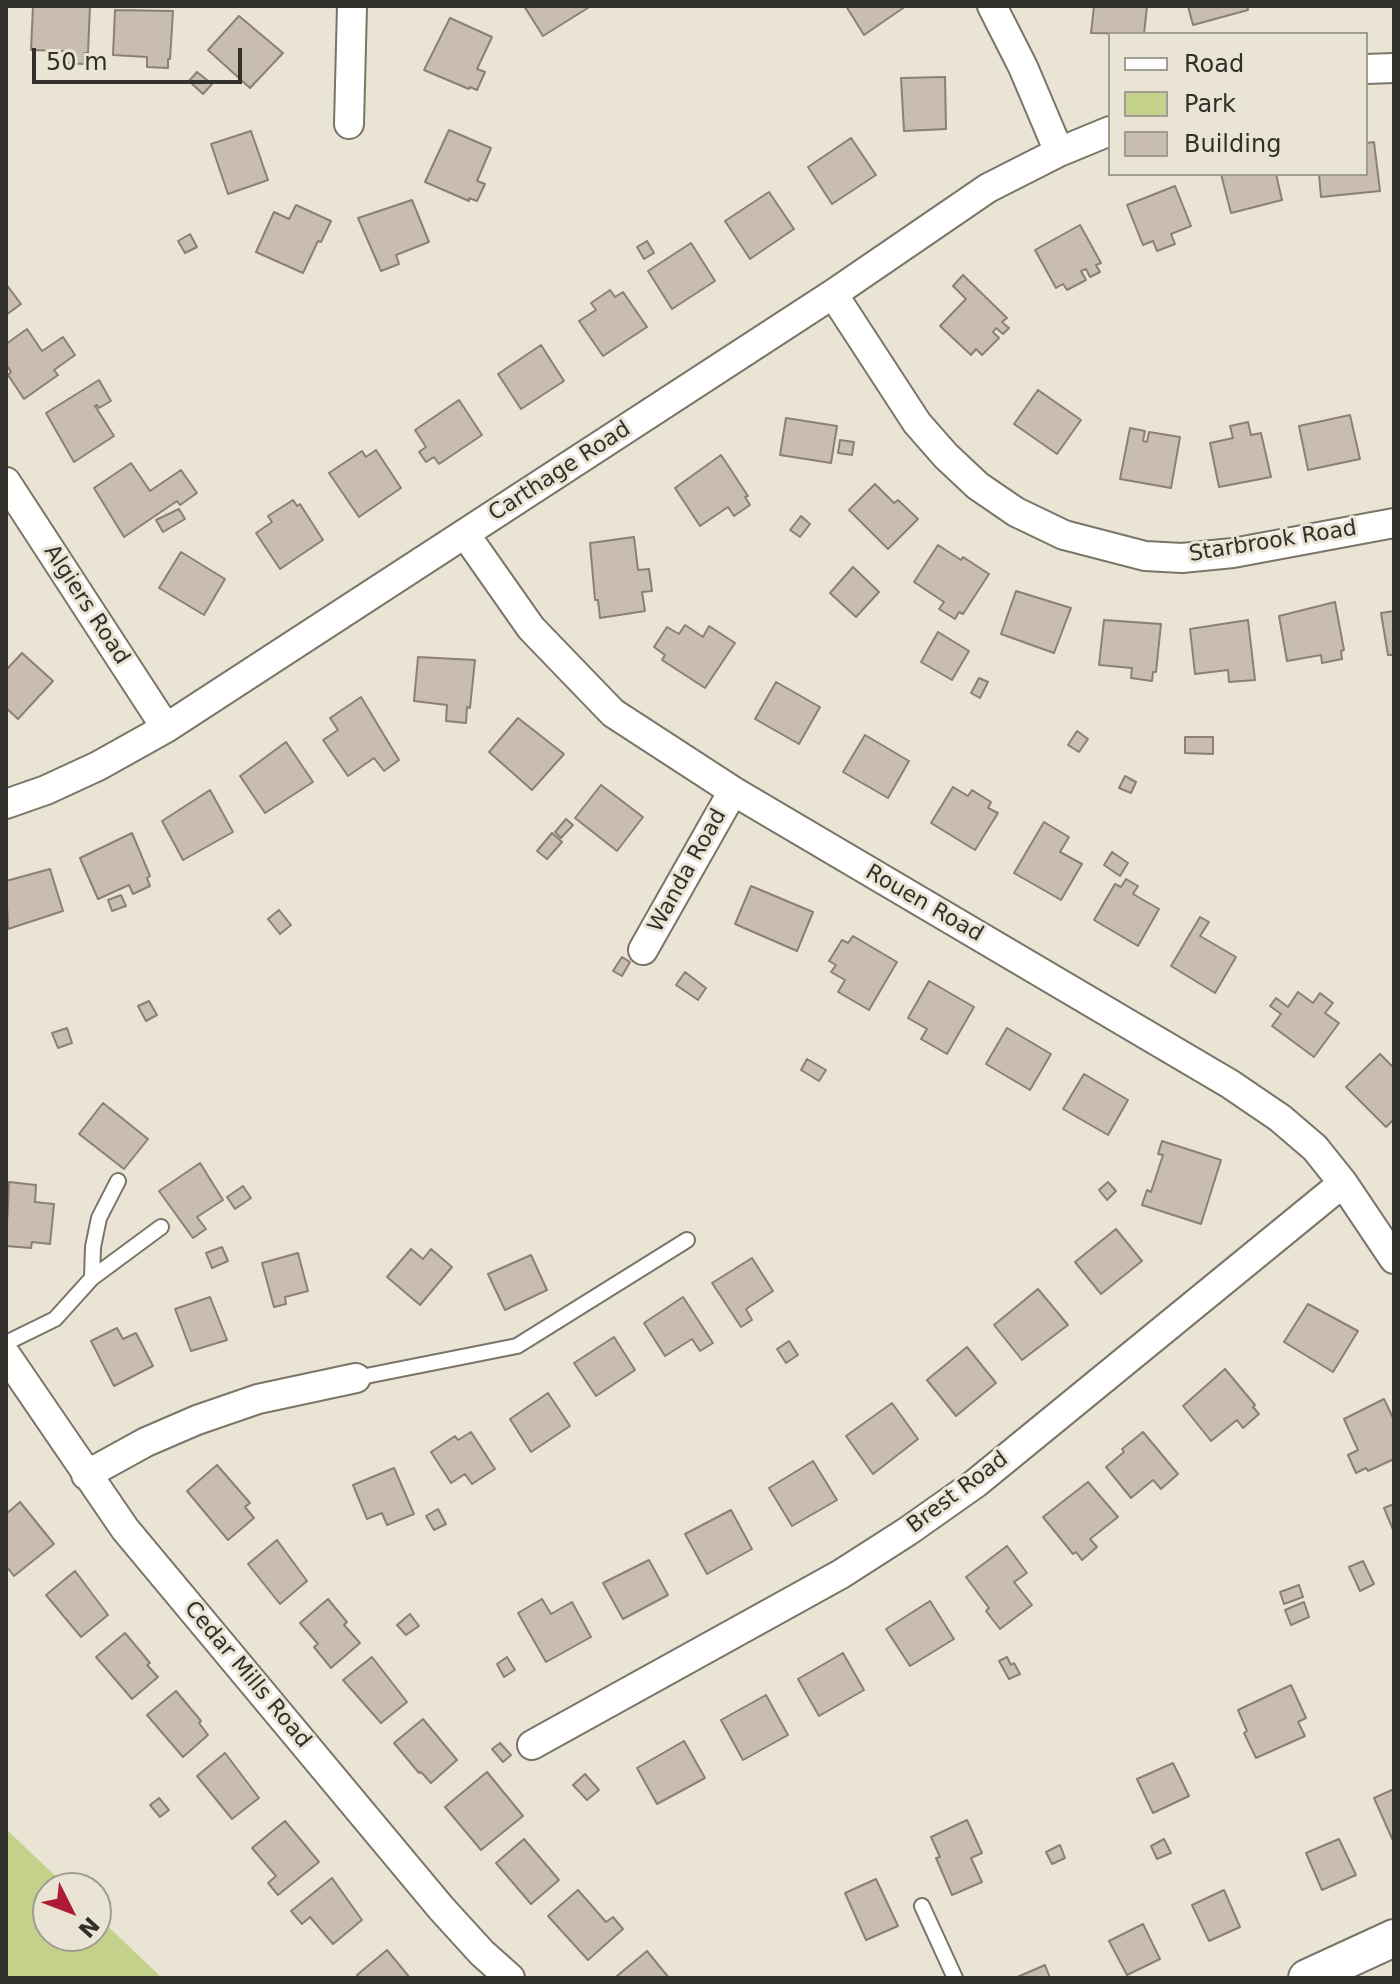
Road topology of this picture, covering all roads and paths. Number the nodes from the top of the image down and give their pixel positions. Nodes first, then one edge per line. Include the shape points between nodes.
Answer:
1 (352, 6) edge
2 (992, 6) edge
3 (1394, 68) edge
4 (1368, 69) edge
5 (349, 124) dead end
6 (1108, 132) edge
7 (1059, 152) junction
8 (833, 294) junction
9 (6, 482) edge
10 (1394, 523) edge
11 (465, 534) junction
12 (166, 728) junction
13 (733, 791) junction
14 (6, 804) edge
15 (643, 950) dead end
16 (118, 1181) dead end
17 (1343, 1183) junction
18 (161, 1227) dead end
19 (687, 1240) dead end
20 (1394, 1259) edge
21 (92, 1278) junction
22 (6, 1343) edge
23 (6, 1355) edge
24 (356, 1378) joint
25 (86, 1475) junction
26 (532, 1745) dead end
27 (922, 1906) dead end
28 (1394, 1938) edge
29 (1351, 1969) edge
30 (510, 1978) edge
31 (955, 1978) edge
32 (1307, 1978) edge

1 - 5 street
2 - 7 street
3 - 4 street
6 - 7 street, Carthage Road
7 - 8 street, Carthage Road via 988,188
8 - 10 street, Starbrook Road via 917,423 946,456 1016,512 1064,535 1145,556 1182,558
8 - 11 street, Carthage Road
9 - 12 street, Algiers Road
11 - 12 street, Carthage Road
11 - 13 street, Rouen Road via 531,628 613,713
12 - 14 street, Carthage Road via 98,766
13 - 15 street, Wanda Road
13 - 17 street, Rouen Road via 1230,1084 1315,1148
16 - 21 lane via 99,1218
17 - 20 street, Rouen Road
17 - 26 street, Brest Road via 976,1483 908,1531 841,1574
18 - 21 lane
19 - 24 lane via 517,1346
21 - 22 lane via 55,1319
23 - 25 street, Cedar Mills Road
24 - 25 street via 258,1399 197,1420
25 - 30 street, Cedar Mills Road via 125,1529 441,1908
27 - 31 lane
28 - 29 street
29 - 32 street

